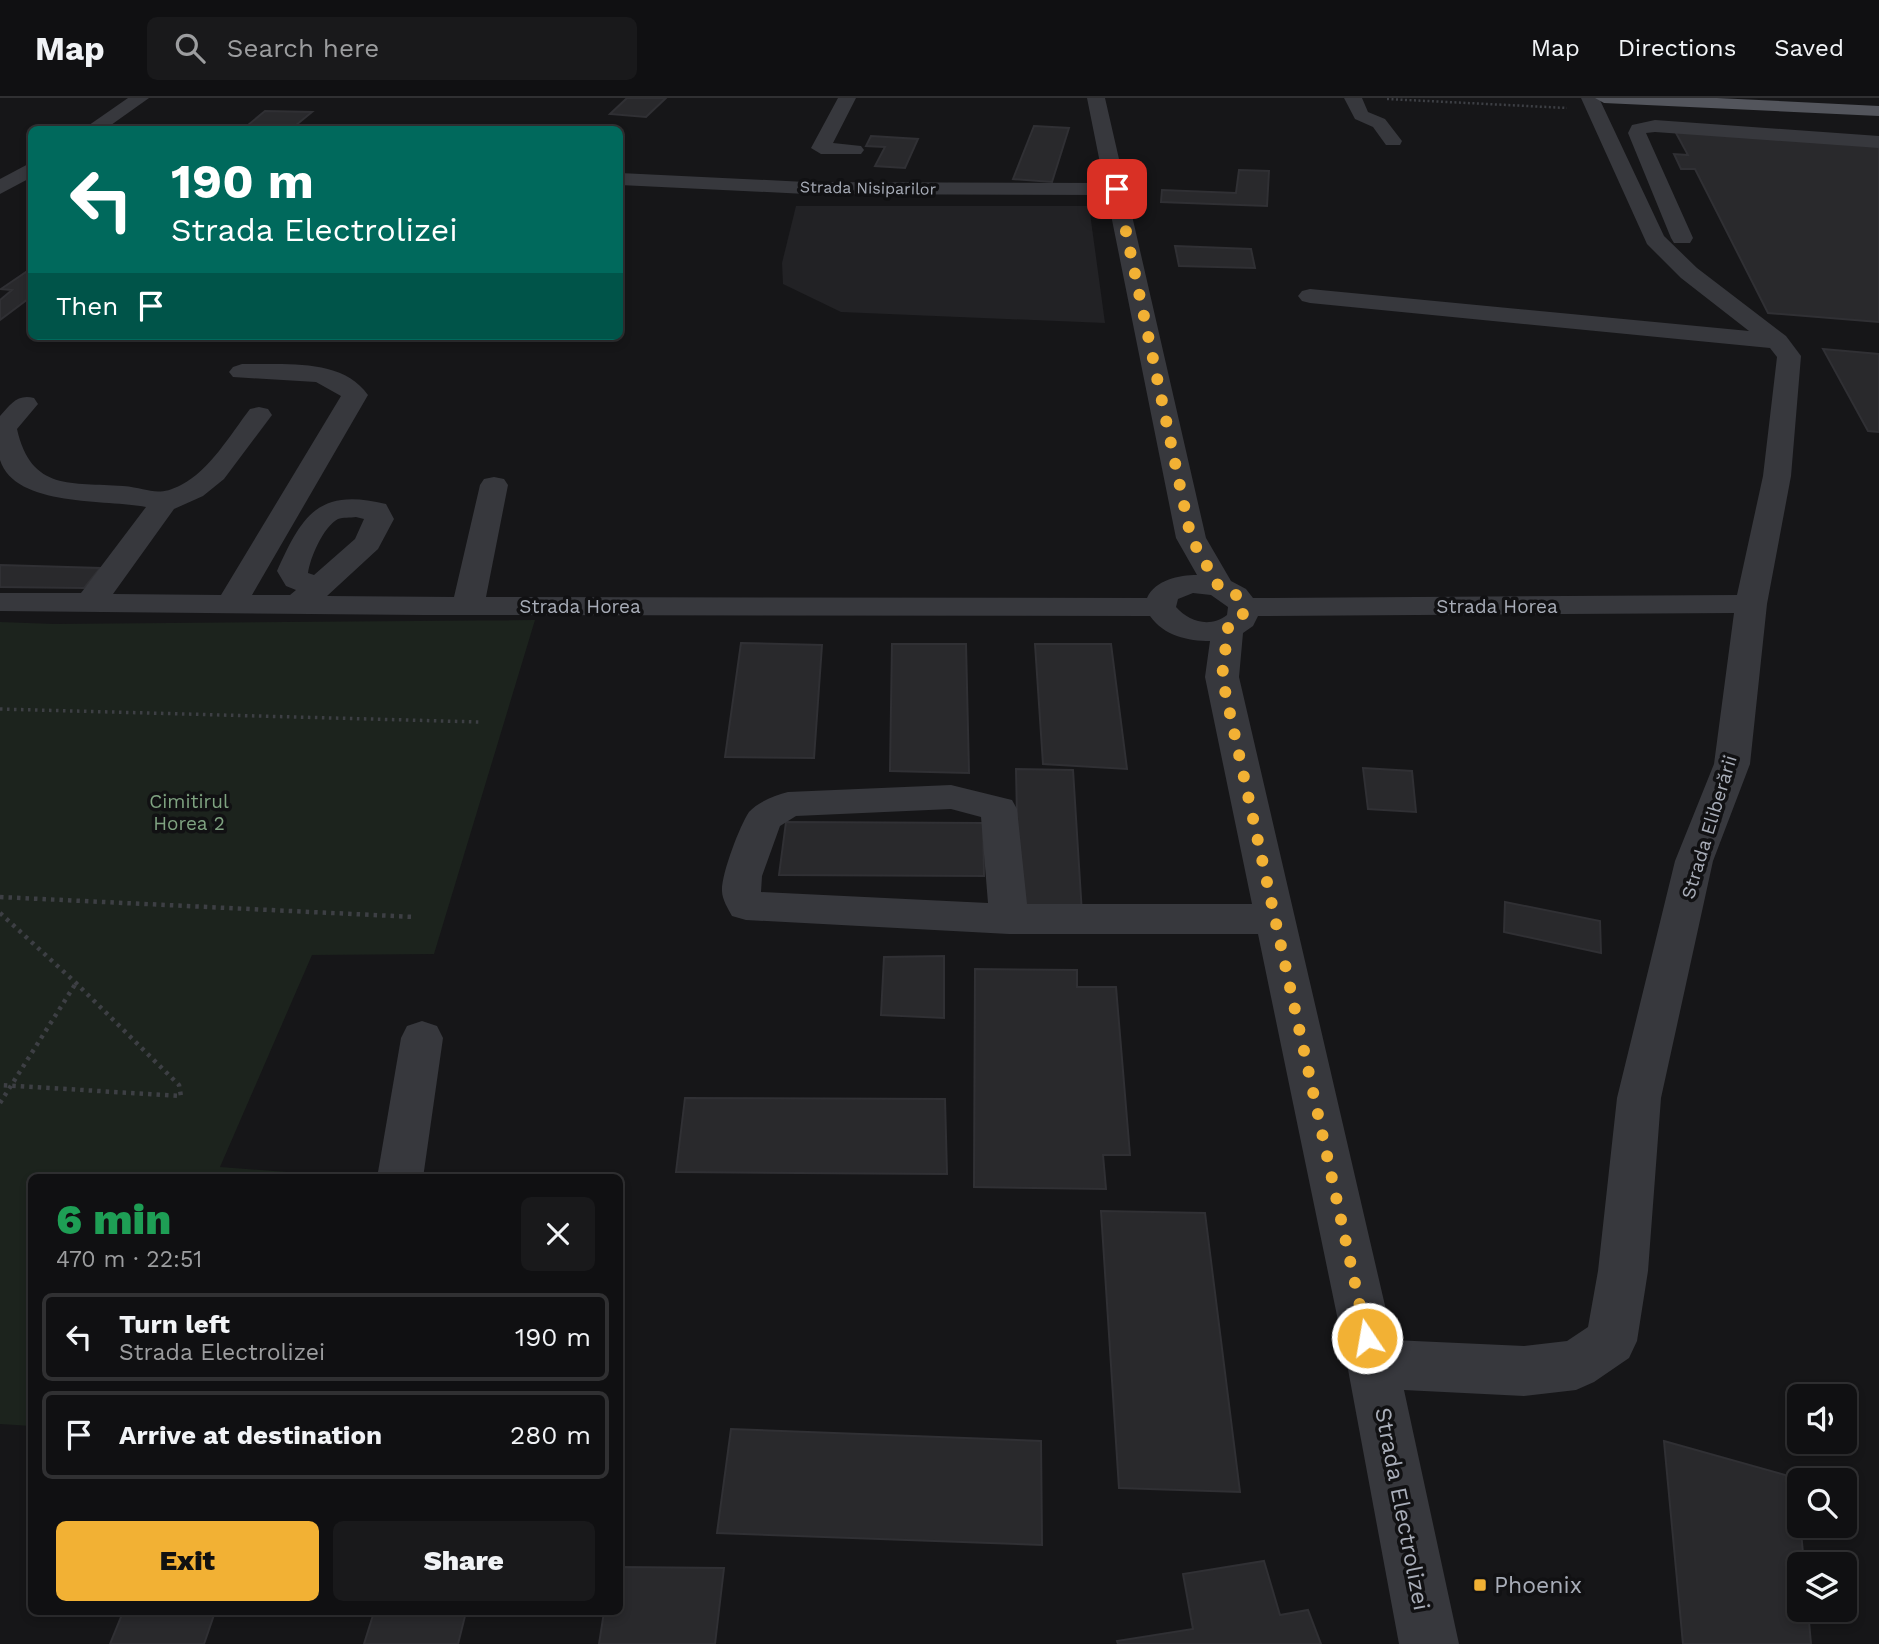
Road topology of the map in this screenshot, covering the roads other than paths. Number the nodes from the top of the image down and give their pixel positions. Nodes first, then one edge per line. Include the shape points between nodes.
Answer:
1 (140, 98) edge
2 (847, 98) edge
3 (1096, 98) edge
4 (1353, 98) edge
5 (1590, 98) edge
6 (1604, 98) edge
7 (1879, 111) edge
8 (98, 126) edge
9 (1393, 141) dead end
10 (1879, 142) edge
11 (854, 150) dead end
12 (21, 174) edge
13 (623, 179) edge
14 (0, 188) edge
15 (1117, 189) junction
16 (1682, 238) dead end
17 (1310, 296) dead end
18 (1777, 341) junction
19 (242, 372) dead end
20 (25, 404) dead end
21 (259, 415) dead end
22 (494, 485) dead end
23 (164, 503) junction
24 (1191, 538) junction
25 (1219, 587) junction
26 (1170, 596) junction
27 (0, 602) edge
28 (90, 603) junction
29 (231, 604) junction
30 (1751, 604) junction
31 (468, 606) junction
32 (1236, 618) junction
33 (1187, 629) junction
34 (1222, 677) junction
35 (1009, 919) junction
36 (1275, 919) junction
37 (422, 1038) dead end
38 (401, 1174) edge
39 (1373, 1364) junction
40 (1429, 1644) edge

1 - 8 street
2 - 11 street via 821,148
3 - 15 street
4 - 9 street via 1361,115 1379,123
5 - 18 street via 1656,239 1689,273
6 - 7 main road
10 - 16 street via 1655,126 1639,129
12 - 14 street
13 - 15 street, Strada Nisiparilor via 704,185
15 - 24 street
17 - 18 street
18 - 30 street, Strada Eliberării via 1789,356 1788,377 1777,476
19 - 29 street via 329,379 355,395
20 - 23 street via 4,428 9,450 33,480 48,487
21 - 23 street via 214,473 193,490
22 - 31 street
23 - 28 street
24 - 25 street
24 - 26 street
25 - 26 street via 1206,584
25 - 32 street via 1236,595
26 - 31 street, Strada Horea
26 - 33 street via 1169,620
27 - 28 street, Strada Horea
28 - 29 street, Strada Horea
29 - 31 street, Strada Horea via 307,596
30 - 32 street, Strada Horea
30 - 39 street, Strada Eliberării via 1732,764 1695,861 1639,1098 1623,1271 1611,1341 1576,1365 1524,1371
32 - 33 street via 1213,632
32 - 34 street, Strada Electrolizei
33 - 34 street, Strada Electrolizei
34 - 36 street, Strada Electrolizei
35 - 35 street via 999,809 951,797 788,804 764,819 743,876 741,892 746,906
35 - 36 street
36 - 39 street, Strada Electrolizei
37 - 38 street
39 - 40 street, Strada Electrolizei

